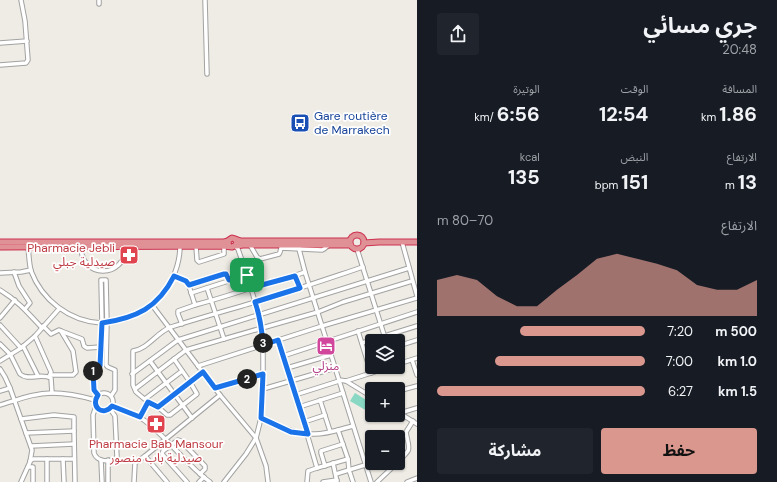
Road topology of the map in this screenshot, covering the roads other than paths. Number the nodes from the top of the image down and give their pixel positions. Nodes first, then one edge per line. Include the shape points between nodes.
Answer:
1 (21, 0) edge
2 (205, 0) edge
3 (27, 41) junction
4 (0, 43) edge
5 (0, 65) edge
6 (207, 74) dead end
7 (364, 241) junction
8 (0, 242) edge
9 (402, 242) junction
10 (417, 242) edge
11 (350, 243) junction
12 (231, 245) junction
13 (250, 245) junction
14 (126, 246) junction
15 (180, 246) junction
16 (196, 246) junction
17 (0, 247) edge
18 (28, 247) junction
19 (81, 247) junction
20 (299, 247) junction
21 (357, 249) junction
22 (363, 267) junction
23 (409, 268) junction
24 (31, 270) junction
25 (14, 272) junction
26 (305, 272) junction
27 (0, 273) edge
28 (247, 275) junction
29 (174, 276) junction
30 (295, 276) junction
31 (229, 280) junction
32 (367, 281) junction
33 (412, 281) junction
34 (189, 285) junction
35 (309, 285) junction
36 (207, 288) junction
37 (251, 288) junction
38 (300, 288) junction
39 (0, 290) edge
40 (191, 293) junction
41 (371, 294) junction
42 (417, 297) edge
43 (313, 298) junction
44 (15, 300) junction
45 (212, 301) junction
46 (255, 302) junction
47 (152, 305) junction
48 (195, 305) junction
49 (25, 309) junction
50 (59, 309) junction
51 (376, 310) junction
52 (318, 312) junction
53 (417, 312) edge
54 (216, 313) junction
55 (259, 315) junction
56 (0, 318) edge
57 (102, 323) junction
58 (107, 323) junction
59 (182, 324) junction
60 (380, 324) junction
61 (0, 325) edge
62 (322, 326) junction
63 (417, 326) edge
64 (43, 327) junction
65 (220, 327) junction
66 (169, 328) junction
67 (262, 328) junction
68 (61, 331) junction
69 (358, 331) junction
70 (383, 334) edge
71 (391, 334) edge
72 (35, 336) junction
73 (224, 339) junction
74 (178, 340) junction
75 (278, 340) junction
76 (417, 340) edge
77 (326, 342) junction
78 (365, 342) edge
79 (362, 343) junction
80 (0, 344) edge
81 (405, 344) edge
82 (263, 345) junction
83 (22, 347) junction
84 (101, 347) junction
85 (186, 350) junction
86 (365, 353) edge
87 (10, 354) junction
88 (331, 355) junction
89 (283, 356) junction
90 (417, 358) edge
91 (174, 359) junction
92 (412, 360) junction
93 (0, 361) edge
94 (150, 361) junction
95 (405, 362) edge
96 (198, 366) junction
97 (287, 368) junction
98 (335, 368) junction
99 (0, 369) edge
100 (182, 371) junction
101 (158, 372) junction
102 (203, 372) junction
103 (132, 374) junction
104 (263, 374) junction
105 (368, 374) edge
106 (38, 376) junction
107 (50, 376) junction
108 (417, 376) edge
109 (291, 381) junction
110 (339, 381) junction
111 (346, 381) junction
112 (190, 382) junction
113 (166, 383) junction
114 (417, 386) edge
115 (10, 388) junction
116 (215, 388) junction
117 (134, 389) junction
118 (263, 389) junction
119 (405, 390) edge
120 (0, 391) edge
121 (52, 393) junction
122 (343, 393) junction
123 (365, 393) edge
124 (174, 394) junction
125 (98, 395) junction
126 (220, 395) junction
127 (295, 395) junction
128 (111, 396) junction
129 (95, 400) junction
130 (146, 400) junction
131 (320, 400) junction
132 (14, 401) junction
133 (0, 405) edge
134 (96, 406) junction
135 (182, 406) junction
136 (111, 407) junction
137 (158, 407) junction
138 (299, 407) junction
139 (417, 408) edge
140 (405, 411) edge
141 (325, 415) junction
142 (140, 417) junction
143 (405, 417) edge
144 (192, 418) junction
145 (261, 418) junction
146 (21, 419) junction
147 (412, 421) junction
148 (304, 422) junction
149 (417, 424) edge
150 (353, 426) junction
151 (338, 430) junction
152 (74, 431) junction
153 (330, 431) junction
154 (26, 433) junction
155 (308, 434) junction
156 (256, 438) junction
157 (166, 439) junction
158 (74, 444) junction
159 (343, 444) junction
160 (172, 445) junction
161 (31, 446) junction
162 (321, 453) junction
163 (313, 455) junction
164 (405, 455) edge
165 (145, 456) junction
166 (47, 459) junction
167 (63, 459) junction
168 (74, 459) junction
169 (348, 459) junction
170 (31, 460) junction
171 (101, 460) junction
172 (108, 460) junction
173 (333, 463) junction
174 (365, 465) joint
175 (325, 466) junction
176 (28, 467) junction
177 (33, 467) junction
178 (317, 468) junction
179 (349, 470) junction
180 (366, 470) edge
181 (389, 470) edge
182 (200, 474) junction
183 (336, 474) junction
184 (204, 477) junction
185 (417, 478) edge
186 (337, 481) edge
187 (21, 482) edge
188 (33, 482) edge
189 (47, 482) edge
190 (64, 482) edge
191 (75, 482) edge
192 (102, 482) edge
193 (108, 482) edge
194 (134, 482) edge
195 (167, 482) edge
196 (187, 482) edge
197 (199, 482) edge
198 (210, 482) edge
199 (224, 482) edge
200 (268, 482) edge
201 (307, 482) edge
202 (324, 482) edge
203 (352, 482) edge
204 (370, 482) edge
205 (377, 482) edge
206 (408, 482) edge

1 - 3 street
2 - 6 street
3 - 4 street
3 - 5 street via 28,62
7 - 9 highway
7 - 11 highway via 361,235 356,234
7 - 21 highway via 362,247
8 - 12 highway via 224,242
9 - 10 highway
9 - 23 street
11 - 12 highway via 246,242 231,238
11 - 20 highway
11 - 21 highway
12 - 13 highway
12 - 16 highway
12 - 16 street via 224,254 199,262
12 - 28 street via 238,249
13 - 20 highway
13 - 20 street via 259,259 279,254 281,248
14 - 15 highway
14 - 19 highway
14 - 19 street via 125,256 119,264 114,269 104,271 88,264 82,255
15 - 16 highway
15 - 29 street
17 - 18 highway
18 - 19 highway
18 - 24 street
20 - 26 street
21 - 22 street
22 - 32 street
22 - 35 street
23 - 32 street
23 - 33 street
24 - 25 street
24 - 50 street via 45,295
25 - 27 street
25 - 49 street via 30,303
26 - 30 street
26 - 35 street
28 - 31 street
28 - 37 street
29 - 34 street
29 - 47 street via 163,294
30 - 37 street
30 - 38 street
31 - 34 street via 224,274
31 - 36 street
32 - 41 street
32 - 43 street
33 - 41 street
33 - 42 street
34 - 40 street
35 - 38 street
35 - 43 street
36 - 40 street
36 - 45 street
37 - 45 street
37 - 46 street
38 - 46 street
39 - 44 street
40 - 48 street
41 - 51 street
41 - 52 street
42 - 51 street
43 - 52 street
43 - 55 street
44 - 49 street
44 - 56 street
45 - 48 street
45 - 54 street
46 - 54 street
46 - 55 street
47 - 58 street via 138,314
47 - 66 street
48 - 59 street via 178,311
49 - 64 street
50 - 57 street via 77,318
50 - 64 street
51 - 60 street
51 - 62 street
52 - 62 street
52 - 67 street
53 - 60 street
54 - 59 street
54 - 65 street
55 - 65 street
55 - 67 street
57 - 58 street
57 - 58 street via 101,280 106,280
57 - 84 street
58 - 128 street via 106,366 115,370 115,390
59 - 66 street
60 - 69 street
60 - 70 street
61 - 83 street
62 - 75 street
62 - 77 street
63 - 71 street
64 - 68 street via 51,334
64 - 72 street
65 - 73 street
65 - 74 street
66 - 74 street
66 - 103 street via 133,352
67 - 73 street
67 - 82 street
68 - 84 street via 82,339 87,348
68 - 107 street via 73,351 76,372 73,375
69 - 77 street
69 - 79 street
72 - 83 street
72 - 107 street via 51,372
73 - 85 street
74 - 85 street
74 - 94 street
75 - 82 street
75 - 89 street
76 - 81 street
77 - 88 street
77 - 89 street
78 - 79 street
79 - 86 street
80 - 87 street
82 - 96 street
82 - 104 street
83 - 87 street
83 - 106 street
84 - 125 street via 100,366 93,370 94,390
85 - 91 street
85 - 96 street
87 - 93 street
87 - 106 street via 20,374 27,377
88 - 97 street
88 - 98 street
89 - 97 street
90 - 92 street
91 - 100 street
91 - 101 street
92 - 95 street
92 - 108 street
94 - 101 street
94 - 103 street
96 - 102 street
97 - 109 street
98 - 109 street
98 - 110 street
99 - 115 street
100 - 112 street
100 - 113 street
101 - 113 street
101 - 117 street
102 - 112 street
102 - 116 street
103 - 117 street
104 - 116 street
104 - 118 street
105 - 111 street
106 - 107 street
107 - 121 street
109 - 118 street
109 - 127 street
110 - 111 street
110 - 122 street
110 - 127 street
111 - 123 street
112 - 124 street
112 - 135 street via 197,394
113 - 124 street
113 - 130 street
114 - 119 street
115 - 120 street
115 - 132 street
116 - 126 street
117 - 130 street
118 - 145 street
121 - 129 street
121 - 132 street
122 - 131 street
122 - 150 street
124 - 135 street
124 - 137 street
125 - 128 street via 106,393
125 - 129 street
126 - 144 street
126 - 156 street
127 - 138 street
128 - 136 street
129 - 134 street
130 - 137 street
130 - 142 street
131 - 138 street
131 - 141 street
132 - 133 street
132 - 146 street
134 - 136 street via 103,411
134 - 171 street via 93,416 94,453
135 - 137 street via 168,415
135 - 144 street
136 - 142 street
136 - 172 street via 115,416 117,457
138 - 148 street
139 - 140 street
141 - 148 street
141 - 153 street
142 - 157 street
143 - 147 street
144 - 157 street
145 - 155 street via 291,432
145 - 156 street
146 - 152 street via 54,415 73,416
146 - 154 street
147 - 149 street
147 - 164 street via 406,432 409,450
148 - 155 street
150 - 151 street
150 - 174 street
151 - 153 street
151 - 159 street
152 - 154 street
152 - 158 street
153 - 155 street
154 - 161 street
155 - 163 street
156 - 199 street
156 - 200 street via 266,466
157 - 160 street
157 - 165 street
158 - 161 street
158 - 168 street
159 - 162 street via 322,450
159 - 169 street
160 - 182 street
160 - 182 street via 182,440 205,466
160 - 196 street via 163,451 162,455
161 - 170 street
162 - 163 street
162 - 175 street
163 - 178 street
165 - 194 street via 135,463
165 - 195 street
166 - 167 street
166 - 170 street
166 - 189 street
167 - 168 street
167 - 190 street
168 - 191 street
169 - 173 street
169 - 179 street
170 - 176 street
170 - 177 street
171 - 172 street
171 - 192 street
172 - 193 street
173 - 175 street
173 - 183 street
174 - 179 street
175 - 178 street
176 - 177 street
176 - 187 street
177 - 188 street
178 - 201 street via 308,471
179 - 183 street
179 - 203 street
180 - 204 street
181 - 205 street
182 - 184 street
183 - 186 street
184 - 197 street
184 - 198 street
185 - 206 street
186 - 202 street

